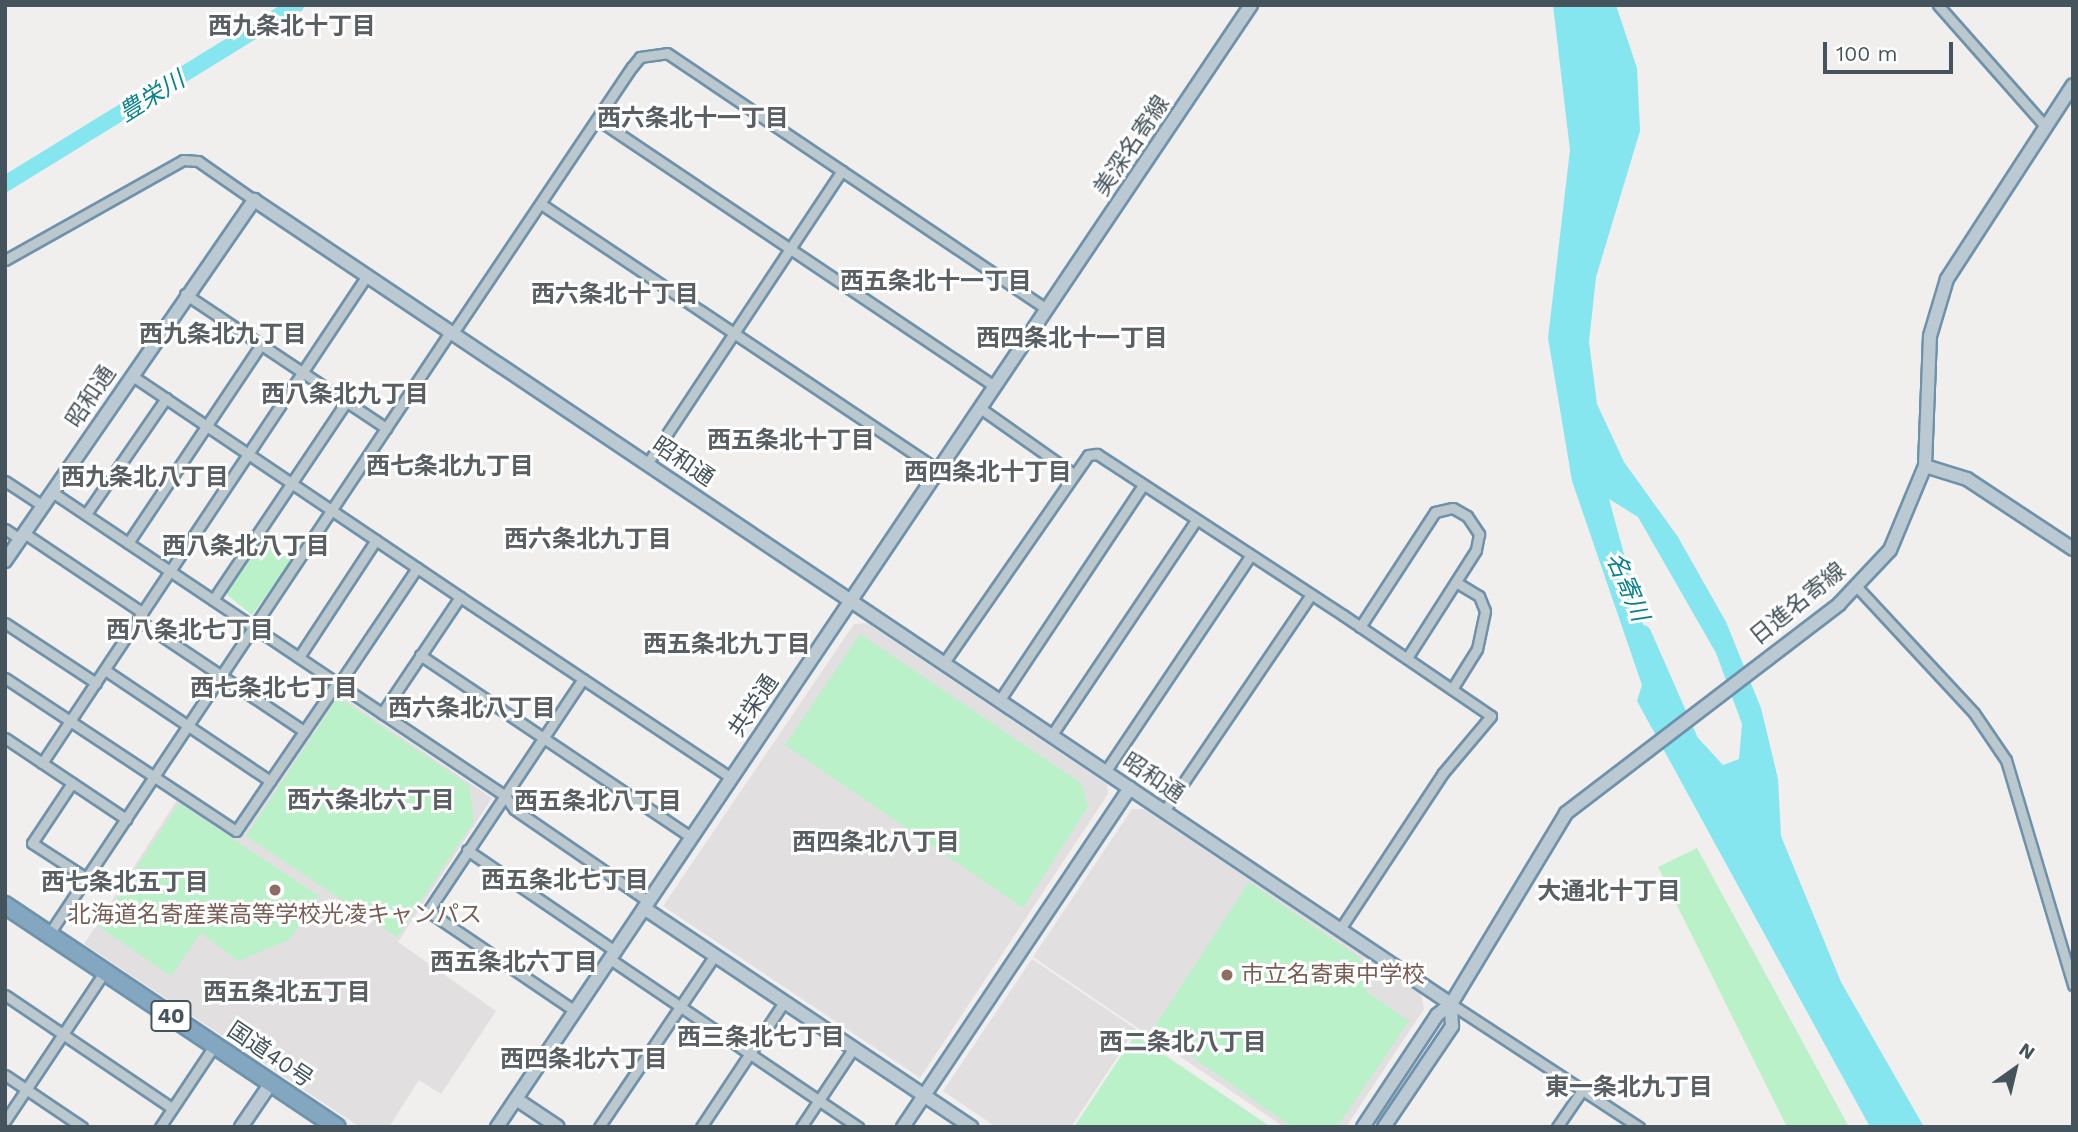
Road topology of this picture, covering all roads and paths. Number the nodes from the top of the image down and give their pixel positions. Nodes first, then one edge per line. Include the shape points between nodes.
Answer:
1 (1251, 5) edge
2 (1937, 5) edge
3 (2073, 85) edge
4 (597, 119) junction
5 (2045, 127) junction
6 (842, 171) junction
7 (254, 200) junction
8 (541, 204) junction
9 (790, 248) junction
10 (5, 260) edge
11 (366, 277) junction
12 (185, 294) junction
13 (1047, 309) junction
14 (452, 333) junction
15 (733, 333) junction
16 (261, 344) junction
17 (303, 373) junction
18 (131, 375) junction
19 (995, 386) junction
20 (166, 398) junction
21 (346, 402) junction
22 (980, 408) junction
23 (207, 426) junction
24 (386, 428) junction
25 (249, 455) junction
26 (647, 464) junction
27 (1925, 466) junction
28 (939, 470) junction
29 (1072, 473) junction
30 (5, 481) edge
31 (291, 483) junction
32 (1143, 485) junction
33 (52, 492) junction
34 (43, 506) junction
35 (334, 511) junction
36 (86, 514) junction
37 (1196, 520) junction
38 (5, 529) edge
39 (22, 536) junction
40 (376, 540) junction
41 (128, 543) junction
42 (2073, 549) edge
43 (1250, 556) junction
44 (5, 561) edge
45 (418, 568) junction
46 (171, 571) junction
47 (1456, 582) junction
48 (1857, 587) junction
49 (1311, 595) junction
50 (460, 597) junction
51 (213, 600) junction
52 (851, 600) junction
53 (141, 617) junction
54 (5, 623) edge
55 (255, 628) junction
56 (1360, 628) junction
57 (420, 655) junction
58 (299, 657) junction
59 (1407, 658) junction
60 (943, 664) junction
61 (105, 670) junction
62 (223, 677) junction
63 (5, 678) edge
64 (583, 679) junction
65 (96, 683) junction
66 (338, 683) junction
67 (1452, 689) junction
68 (999, 701) junction
69 (382, 713) junction
70 (70, 721) junction
71 (189, 727) junction
72 (304, 731) junction
73 (1051, 736) junction
74 (544, 737) junction
75 (5, 738) edge
76 (42, 762) junction
77 (1105, 772) junction
78 (155, 776) junction
79 (731, 778) junction
80 (270, 782) junction
81 (72, 783) junction
82 (1130, 788) junction
83 (504, 795) junction
84 (1164, 811) junction
85 (126, 820) junction
86 (691, 837) junction
87 (467, 850) junction
88 (86, 878) junction
89 (646, 904) junction
90 (6, 908) edge
91 (1340, 929) junction
92 (49, 934) junction
93 (612, 955) junction
94 (715, 955) junction
95 (105, 971) junction
96 (2073, 985) edge
97 (5, 995) edge
98 (784, 1002) junction
99 (1451, 1004) junction
100 (681, 1007) junction
101 (575, 1011) junction
102 (63, 1034) junction
103 (214, 1045) junction
104 (853, 1049) junction
105 (750, 1053) junction
106 (5, 1075) edge
107 (271, 1083) junction
108 (27, 1089) junction
109 (1583, 1089) junction
110 (924, 1095) junction
111 (516, 1099) junction
112 (819, 1100) junction
113 (172, 1108) junction
114 (5, 1121) edge
115 (326, 1124) edge
116 (82, 1127) edge
117 (160, 1127) edge
118 (242, 1127) edge
119 (497, 1127) edge
120 (558, 1127) edge
121 (599, 1127) edge
122 (701, 1127) edge
123 (801, 1127) edge
124 (858, 1127) edge
125 (903, 1127) edge
126 (971, 1127) edge
127 (1363, 1127) edge
128 (1384, 1127) edge
129 (1557, 1127) edge
130 (1639, 1127) edge

1 - 13 street, 美深名寄線
2 - 5 street
3 - 5 street, 日進名寄線
4 - 6 street via 640,57 667,54
4 - 8 street
4 - 9 street
5 - 27 street, 日進名寄線 via 1961,252 1936,308
6 - 9 street
6 - 13 street
7 - 10 street via 198,161 183,160
7 - 11 street, 昭和通
7 - 12 street, 昭和通
8 - 14 street
8 - 15 street
9 - 15 street
9 - 19 street
11 - 14 street, 昭和通
11 - 17 street
12 - 16 street
12 - 18 street, 昭和通
13 - 19 street, 共栄通
14 - 24 street
14 - 26 street, 昭和通
15 - 26 street
15 - 28 street
16 - 17 street
16 - 23 street
17 - 21 street
17 - 25 street
18 - 20 street
18 - 33 street, 昭和通
19 - 22 street, 共栄通
20 - 23 street
20 - 36 street
21 - 24 street
21 - 31 street
22 - 28 street, 共栄通
22 - 29 street
23 - 25 street
23 - 41 street
24 - 35 street
25 - 31 street
25 - 46 street
26 - 52 street, 昭和通
27 - 42 street via 1967,479
27 - 48 street, 日進名寄線 via 1898,536
28 - 52 street, 共栄通
29 - 32 street via 1088,454 1097,454
29 - 60 street
30 - 34 street
31 - 35 street
31 - 51 street
32 - 37 street
32 - 68 street
33 - 34 street, 昭和通
33 - 36 street
34 - 39 street, 昭和通
35 - 40 street
35 - 55 street
36 - 41 street
37 - 43 street
37 - 73 street
38 - 39 street
39 - 44 street, 昭和通
39 - 53 street
40 - 45 street
40 - 58 street
41 - 46 street
43 - 49 street
43 - 77 street
45 - 50 street
45 - 66 street
46 - 51 street
46 - 53 street
47 - 56 street via 1479,534 1453,508 1435,512
47 - 59 street
47 - 67 street via 1479,596 1485,611 1478,649
48 - 96 street via 1974,713 2006,760
48 - 99 street, 日進名寄線 via 1597,785 1554,830
49 - 56 street
49 - 84 street
50 - 57 street
50 - 64 street
51 - 55 street
52 - 60 street, 昭和通
52 - 79 street, 共栄通
53 - 61 street
53 - 62 street
54 - 65 street
55 - 58 street
55 - 62 street
56 - 59 street
57 - 69 street
57 - 74 street
58 - 66 street
59 - 67 street
60 - 68 street, 昭和通
61 - 65 street
61 - 71 street
62 - 71 street
62 - 72 street
63 - 70 street
64 - 74 street
64 - 79 street
65 - 70 street
66 - 69 street
66 - 72 street
67 - 91 street via 1491,716 1443,773
68 - 73 street, 昭和通
69 - 83 street
70 - 76 street
70 - 78 street
71 - 78 street
71 - 80 street
72 - 80 street
73 - 77 street, 昭和通
74 - 83 street
74 - 86 street
75 - 76 street
76 - 81 street
77 - 82 street, 昭和通
78 - 80 street via 236,831
78 - 85 street
79 - 86 street, 共栄通
81 - 85 street
81 - 88 street via 32,843
82 - 84 street, 昭和通
82 - 110 street
83 - 87 street
83 - 89 street via 514,809
84 - 91 street, 昭和通
85 - 88 street
86 - 89 street, 共栄通
87 - 93 street
87 - 101 street via 428,911
88 - 92 street
89 - 93 street, 共栄通
89 - 94 street
90 - 92 highway, 国道40号 / 40
91 - 99 street, 昭和通
92 - 95 highway, 国道40号 / 40
93 - 100 street
93 - 101 street, 共栄通
94 - 98 street
94 - 100 street
95 - 102 street
95 - 103 highway, 国道40号 / 40
97 - 102 street
98 - 104 street
98 - 105 street
99 - 109 street
99 - 127 street, 日進名寄線 via 1437,1015
99 - 128 street, 日進名寄線 via 1452,1026
100 - 105 street
100 - 121 street
101 - 111 street, 共栄通
102 - 108 street
102 - 113 street
103 - 107 highway, 国道40号 / 40
103 - 113 street
104 - 110 street
104 - 112 street
105 - 112 street
105 - 122 street
106 - 108 street
107 - 115 highway, 国道40号 / 40
107 - 118 street
108 - 114 street
108 - 116 street
109 - 129 street
109 - 130 street
110 - 125 street
110 - 126 street
111 - 119 street, 共栄通
111 - 120 street
112 - 123 street
112 - 124 street
113 - 117 street

